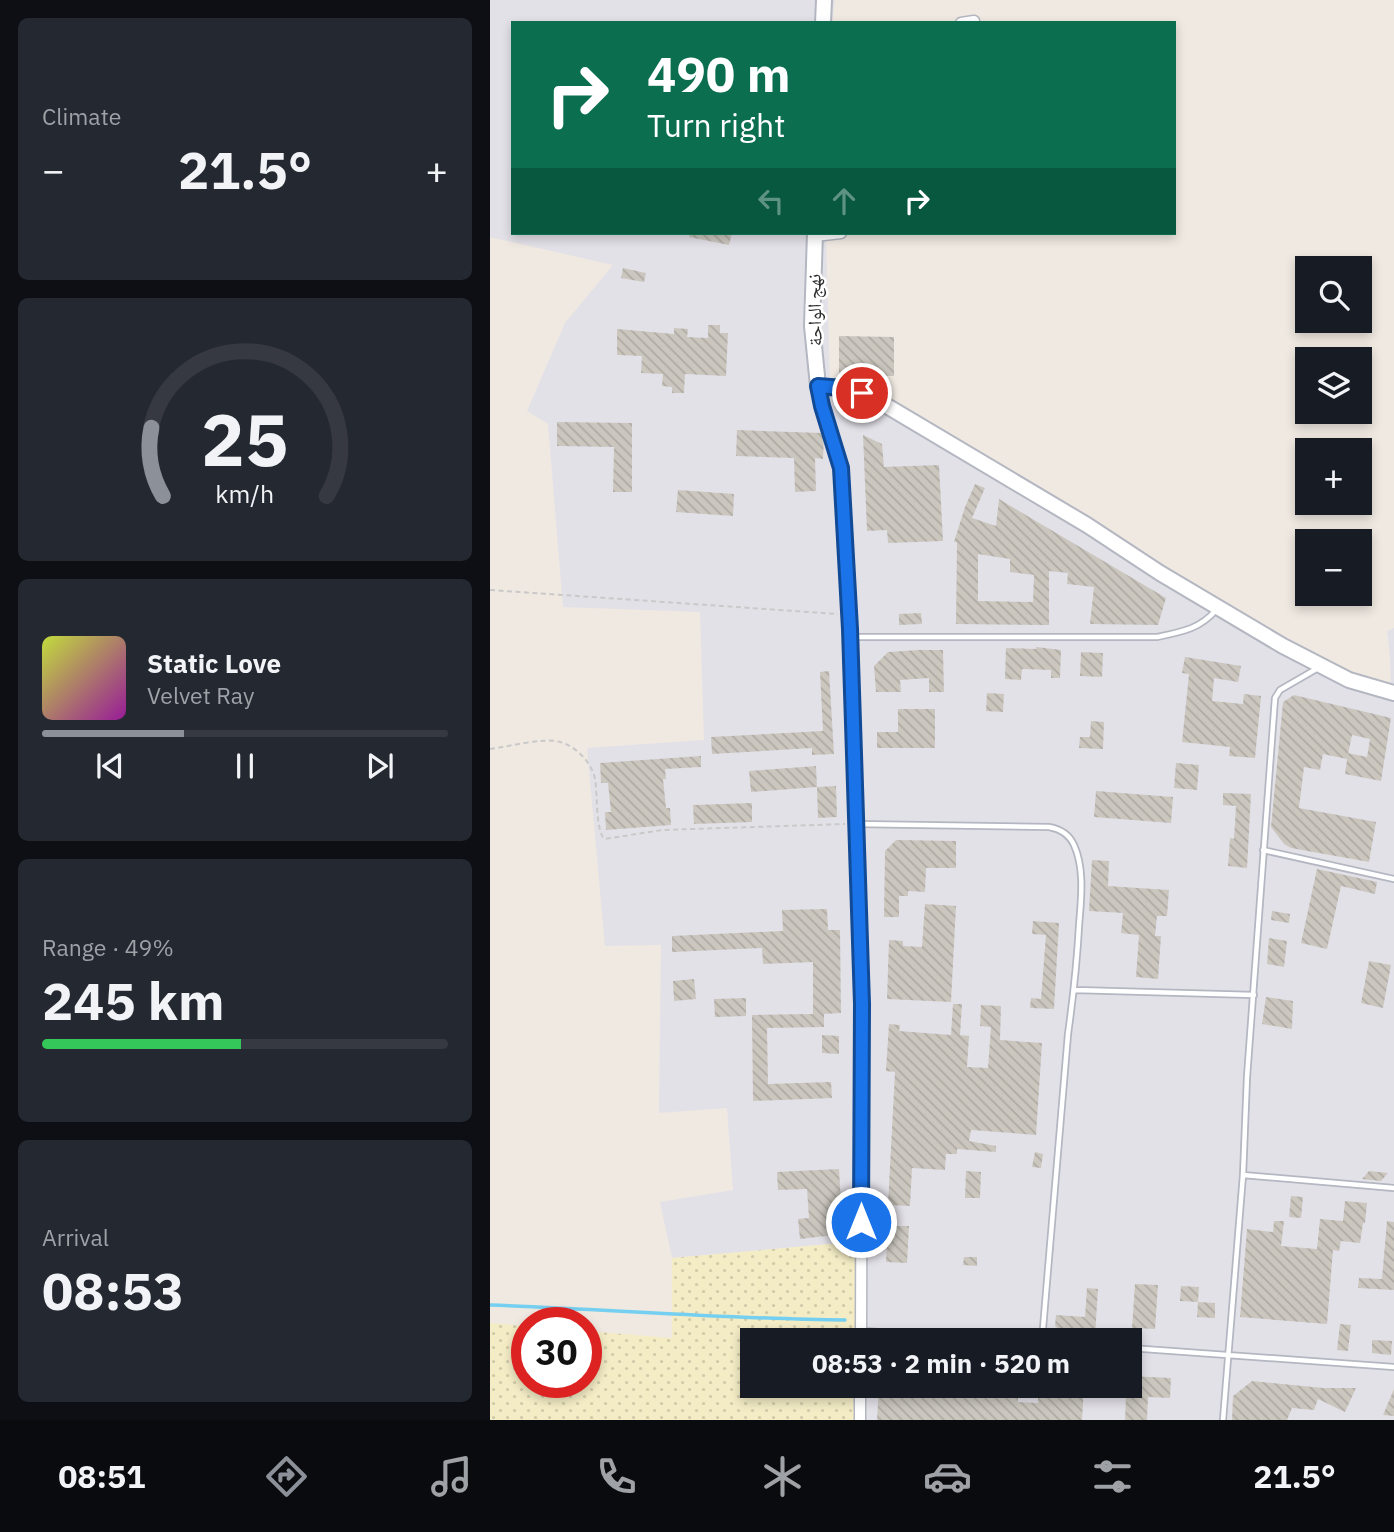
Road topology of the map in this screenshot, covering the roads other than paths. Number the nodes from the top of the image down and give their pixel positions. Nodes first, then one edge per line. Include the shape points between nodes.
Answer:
1 (824, 0) edge
2 (823, 21) edge
3 (815, 235) edge
4 (818, 386) junction
5 (1218, 607) junction
6 (851, 637) junction
7 (1322, 666) junction
8 (1394, 693) edge
9 (856, 824) junction
10 (1263, 850) junction
11 (1394, 879) edge
12 (1075, 990) junction
13 (1254, 995) junction
14 (1244, 1175) junction
15 (1394, 1188) edge
16 (861, 1328) edge
17 (1043, 1328) edge
18 (1142, 1349) edge
19 (1228, 1354) junction
20 (1394, 1367) edge
21 (860, 1398) edge
22 (860, 1420) edge
23 (1223, 1420) edge

1 - 2 street
3 - 4 street, نهج الواحة via 812,326
4 - 5 street via 870,396
4 - 6 street via 841,468
5 - 6 lane via 1207,621 1157,637
5 - 7 street
6 - 9 street
7 - 8 street via 1349,680
7 - 10 lane via 1280,690 1275,698
9 - 12 lane via 1049,827 1066,833 1074,844 1080,873
9 - 16 street via 862,1004
10 - 11 lane
10 - 13 lane
12 - 13 lane
12 - 17 lane
13 - 14 lane
14 - 15 lane
14 - 19 lane
18 - 19 lane
19 - 20 lane
19 - 23 lane
21 - 22 street

